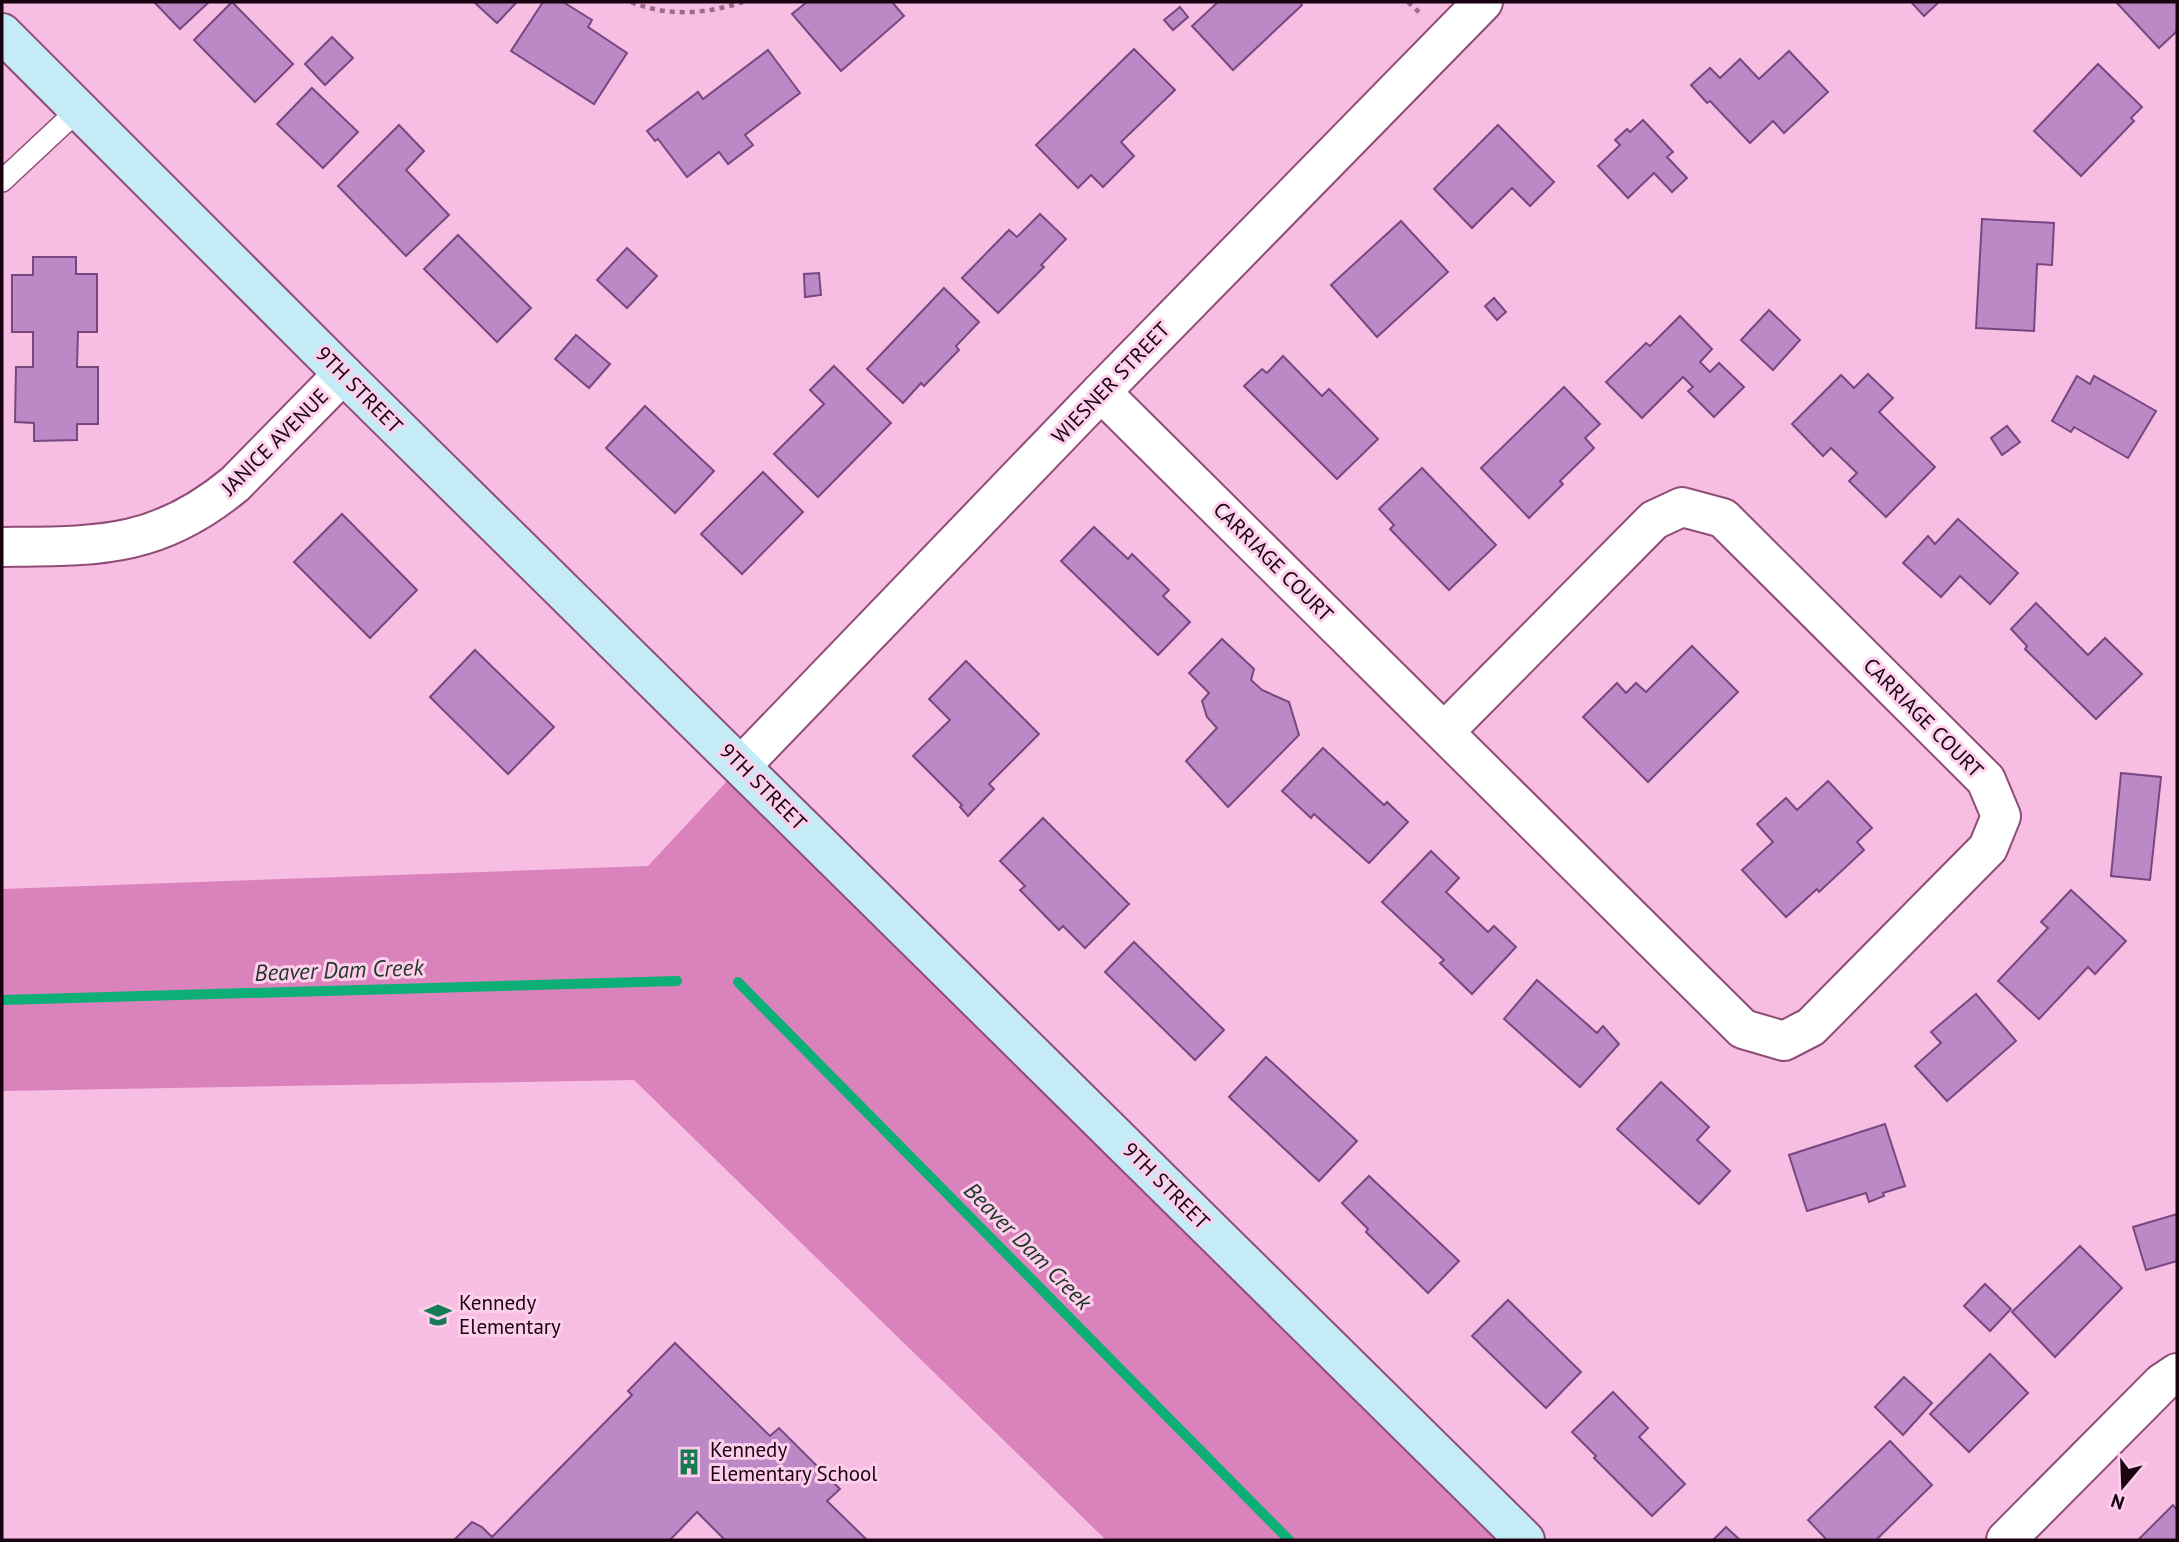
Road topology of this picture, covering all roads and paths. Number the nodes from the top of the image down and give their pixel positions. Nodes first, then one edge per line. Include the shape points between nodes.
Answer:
1 (631, 2) edge
2 (743, 2) edge
3 (1483, 2) edge
4 (2, 33) edge
5 (78, 110) junction
6 (2, 181) edge
7 (343, 374) junction
8 (1101, 392) junction
9 (2, 547) edge
10 (1444, 732) junction
11 (741, 766) junction
12 (2177, 1373) edge
13 (1525, 1540) edge
14 (2006, 1540) edge

1 - 2 path via 683,13 717,11
3 - 8 street, WIESNER STREET
4 - 5 street, 9TH STREET
5 - 6 lane
5 - 7 street, 9TH STREET
7 - 9 street, JANICE AVENUE via 235,484 173,524 108,544
7 - 11 street, 9TH STREET
8 - 10 street, CARRIAGE COURT
8 - 11 street, WIESNER STREET
10 - 10 street, CARRIAGE COURT via 1743,1029 1784,1041 1811,1027 1988,848 2001,816 1986,780 1723,518 1682,507 1654,520
11 - 13 street, 9TH STREET
12 - 14 street

